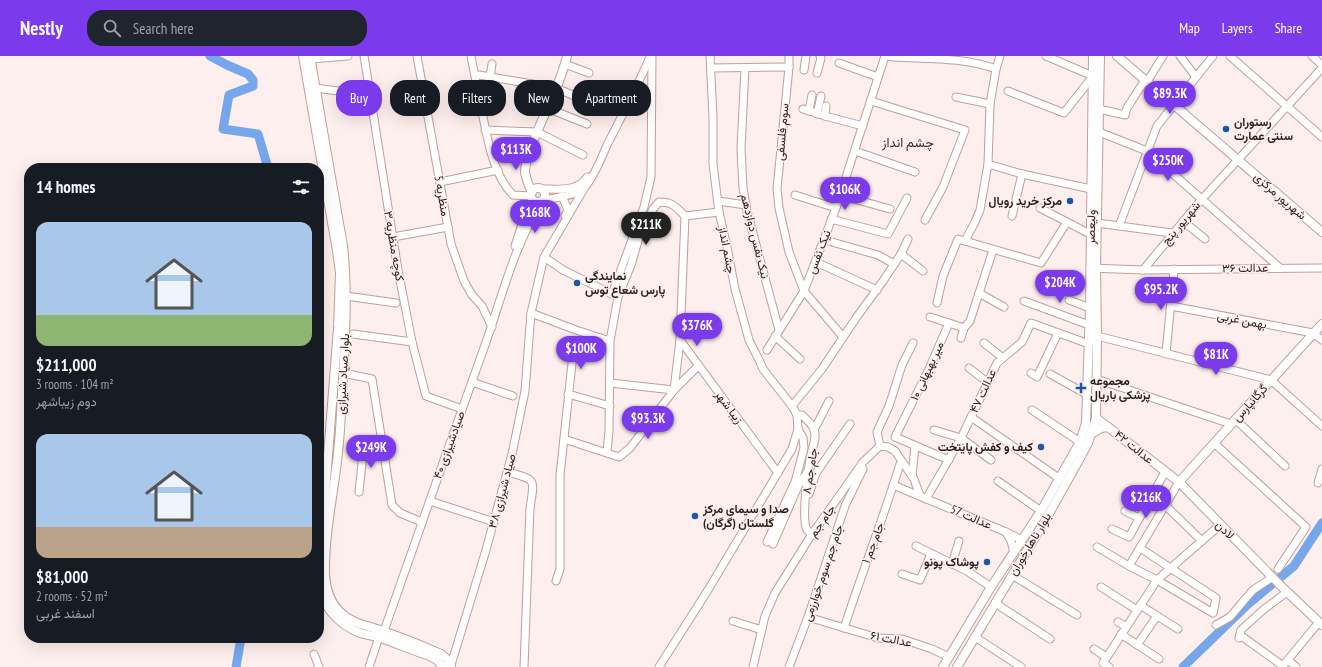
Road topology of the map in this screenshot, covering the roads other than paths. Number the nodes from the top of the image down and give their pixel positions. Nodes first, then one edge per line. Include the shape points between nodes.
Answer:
1 (348, 56) edge
2 (364, 56) edge
3 (417, 56) edge
4 (470, 56) edge
5 (651, 56) edge
6 (710, 56) edge
7 (789, 56) edge
8 (806, 56) edge
9 (820, 56) edge
10 (887, 56) edge
11 (1000, 56) edge
12 (1093, 56) edge
13 (1100, 56) edge
14 (1116, 56) edge
15 (1163, 56) edge
16 (1180, 56) edge
17 (1213, 56) edge
18 (1230, 56) edge
19 (1312, 56) edge
20 (308, 57) edge
21 (1048, 57) edge
22 (935, 58) edge
23 (566, 60) edge
24 (839, 63) dead end
25 (492, 64) dead end
26 (1322, 65) edge
27 (789, 67) junction
28 (712, 68) junction
29 (745, 68) junction
30 (1322, 68) edge
31 (996, 69) junction
32 (804, 70) dead end
33 (589, 73) dead end
34 (818, 73) dead end
35 (479, 75) dead end
36 (1093, 76) junction
37 (490, 77) junction
38 (878, 77) junction
39 (1196, 77) junction
40 (559, 80) edge
41 (514, 81) edge
42 (1146, 81) junction
43 (312, 89) junction
44 (336, 91) edge
45 (1008, 91) dead end
46 (812, 95) dead end
47 (821, 96) dead end
48 (956, 96) dead end
49 (871, 101) junction
50 (990, 104) junction
51 (1173, 105) junction
52 (826, 106) dead end
53 (1287, 106) junction
54 (1099, 110) junction
55 (564, 115) edge
56 (821, 115) junction
57 (544, 116) edge
58 (587, 124) dead end
59 (863, 126) junction
60 (485, 130) junction
61 (537, 132) junction
62 (1099, 132) junction
63 (1322, 137) edge
64 (607, 146) junction
65 (855, 151) junction
66 (1147, 151) junction
67 (584, 154) dead end
68 (1237, 160) junction
69 (324, 163) edge
70 (324, 164) edge
71 (988, 164) junction
72 (498, 170) junction
73 (915, 172) dead end
74 (1022, 174) junction
75 (440, 182) junction
76 (585, 187) junction
77 (1091, 189) junction
78 (535, 193) junction
79 (795, 195) dead end
80 (840, 195) junction
81 (562, 196) junction
82 (907, 198) dead end
83 (1202, 199) junction
84 (543, 201) junction
85 (718, 201) junction
86 (746, 206) junction
87 (836, 208) junction
88 (1040, 208) dead end
89 (890, 209) dead end
90 (719, 212) junction
91 (685, 216) junction
92 (1012, 216) dead end
93 (831, 219) junction
94 (925, 220) dead end
95 (1183, 221) junction
96 (1068, 222) junction
97 (1097, 223) junction
98 (1119, 226) junction
99 (448, 227) junction
100 (559, 232) junction
101 (1322, 232) edge
102 (1172, 233) junction
103 (1090, 234) junction
104 (823, 236) junction
105 (393, 237) junction
106 (908, 238) dead end
107 (961, 240) junction
108 (1204, 240) dead end
109 (993, 250) junction
110 (900, 254) junction
111 (544, 257) junction
112 (514, 258) junction
113 (816, 262) junction
114 (894, 264) junction
115 (1093, 268) junction
116 (1280, 268) junction
117 (1322, 268) edge
118 (922, 270) dead end
119 (1143, 270) junction
120 (1174, 270) junction
121 (877, 290) junction
122 (804, 291) junction
123 (979, 293) junction
124 (615, 295) junction
125 (346, 296) junction
126 (1069, 300) dead end
127 (1024, 301) dead end
128 (937, 303) dead end
129 (396, 304) dead end
130 (1171, 306) junction
131 (1004, 307) dead end
132 (1090, 308) junction
133 (531, 313) junction
134 (930, 317) dead end
135 (949, 323) junction
136 (1322, 324) edge
137 (1089, 325) junction
138 (492, 327) junction
139 (964, 328) junction
140 (777, 333) junction
141 (1058, 333) junction
142 (1313, 333) junction
143 (353, 334) dead end
144 (1097, 336) junction
145 (843, 337) junction
146 (961, 338) dead end
147 (680, 340) junction
148 (1322, 340) edge
149 (610, 341) junction
150 (412, 342) junction
151 (913, 343) dead end
152 (984, 343) dead end
153 (1089, 344) junction
154 (574, 345) dead end
155 (767, 350) dead end
156 (1166, 354) junction
157 (1003, 358) junction
158 (800, 359) dead end
159 (698, 366) junction
160 (969, 368) dead end
161 (343, 373) junction
162 (1031, 373) dead end
163 (1050, 374) dead end
164 (1096, 379) junction
165 (1271, 380) junction
166 (472, 382) junction
167 (987, 382) junction
168 (610, 383) junction
169 (674, 390) junction
170 (568, 394) junction
171 (1088, 395) junction
172 (513, 396) dead end
173 (829, 401) dead end
174 (610, 406) junction
175 (792, 406) junction
176 (462, 409) junction
177 (1032, 410) dead end
178 (797, 415) junction
179 (971, 417) junction
180 (1096, 418) junction
181 (1233, 422) junction
182 (1086, 423) joint
183 (850, 424) dead end
184 (1322, 426) edge
185 (1108, 427) junction
186 (798, 429) junction
187 (814, 430) junction
188 (934, 430) dead end
189 (1091, 434) junction
190 (961, 438) junction
191 (564, 439) junction
192 (1080, 442) junction
193 (1214, 443) junction
194 (383, 446) junction
195 (880, 446) junction
196 (915, 446) junction
197 (324, 452) edge
198 (607, 452) junction
199 (867, 458) junction
200 (949, 460) junction
201 (991, 460) dead end
202 (900, 464) dead end
203 (1285, 466) dead end
204 (1322, 469) edge
205 (809, 470) junction
206 (507, 472) junction
207 (1164, 472) junction
208 (778, 473) junction
209 (912, 476) junction
210 (1060, 479) junction
211 (998, 481) dead end
212 (1179, 482) junction
213 (1318, 483) dead end
214 (893, 485) junction
215 (359, 492) dead end
216 (923, 497) junction
217 (430, 501) junction
218 (806, 504) junction
219 (1165, 505) junction
220 (1041, 511) junction
221 (1125, 511) dead end
222 (1139, 518) junction
223 (422, 522) junction
224 (494, 522) junction
225 (1220, 525) junction
226 (1112, 529) dead end
227 (1006, 532) junction
228 (812, 534) junction
229 (1022, 540) junction
230 (959, 541) dead end
231 (1202, 541) junction
232 (1030, 545) junction
233 (916, 546) dead end
234 (1097, 547) dead end
235 (1140, 548) junction
236 (1014, 553) junction
237 (931, 554) junction
238 (952, 564) junction
239 (1130, 566) junction
240 (1170, 568) junction
241 (1278, 569) dead end
242 (902, 574) dead end
243 (1012, 575) junction
244 (1273, 577) junction
245 (1157, 580) junction
246 (556, 581) dead end
247 (991, 587) junction
248 (1102, 587) dead end
249 (1286, 590) junction
250 (324, 601) edge
251 (995, 603) junction
252 (1139, 608) junction
253 (1077, 615) dead end
254 (1156, 616) junction
255 (808, 617) junction
256 (733, 621) dead end
257 (1118, 622) dead end
258 (1320, 624) edge
259 (1216, 625) dead end
260 (1126, 627) junction
261 (844, 628) junction
262 (762, 630) junction
263 (1178, 630) dead end
264 (381, 634) junction
265 (1121, 634) junction
266 (975, 636) junction
267 (1050, 639) dead end
268 (1137, 645) junction
269 (1254, 646) junction
270 (1094, 650) dead end
271 (1251, 653) dead end
272 (314, 654) dead end
273 (949, 657) junction
274 (1159, 659) dead end
275 (1106, 662) edge
276 (1284, 664) edge
277 (448, 666) edge
278 (319, 667) edge
279 (369, 667) edge
280 (524, 667) edge
281 (659, 667) edge
282 (753, 667) edge
283 (789, 667) edge
284 (943, 667) edge
285 (956, 667) edge
286 (1021, 667) edge
287 (1296, 667) edge

1 - 20 street
2 - 105 street, کوچه منظریه ۳
3 - 75 street, منظریه 5
4 - 60 street
5 - 64 street
5 - 124 street via 651,177 644,207
6 - 28 street, چشم انداز
7 - 27 street, سوم فلسفی
8 - 32 street
9 - 34 street
10 - 22 street
10 - 38 street, نیک نفس
11 - 31 street
12 - 36 main road, ولیعصر
13 - 54 main road, ولیعصر
14 - 42 main road, شهریور مرکزی
15 - 42 street
16 - 39 street
17 - 39 street
18 - 53 street
19 - 26 street
20 - 43 main road, بلوار صیاد شیرازی
21 - 36 street
22 - 31 street via 974,62
23 - 33 street
23 - 40 main road
24 - 38 street
25 - 37 street
27 - 29 street
27 - 122 street, سوم فلسفی via 777,189 789,252
28 - 29 street
28 - 85 street, چشم انداز via 713,164
29 - 86 street, نیک نفس دوازدهم via 741,150
30 - 53 street, شهریور پنج
31 - 50 street
35 - 37 street
36 - 45 street via 1064,113
36 - 77 main road, ولیعصر
37 - 41 street
38 - 49 street, نیک نفس
39 - 51 street
42 - 51 main road, شهریور مرکزی
42 - 54 street via 1125,115
43 - 44 street
43 - 69 main road, بلوار صیاد شیرازی
43 - 125 main road, بلوار صیاد شیرازی via 343,246
46 - 56 street via 806,110
47 - 56 street
48 - 50 street
49 - 59 street, نیک نفس
49 - 94 street via 966,130 943,187
50 - 71 street
51 - 66 street via 1157,126
51 - 68 main road, شهریور مرکزی
52 - 56 street
53 - 63 street
53 - 68 street, شهریور پنج
54 - 62 main road, ولیعصر
55 - 58 street
56 - 59 street
57 - 61 main road
59 - 65 street, نیک نفس
60 - 61 street
60 - 72 street
61 - 67 street
61 - 78 main road via 525,173
62 - 66 street
62 - 97 main road, ولیعصر
64 - 76 street
64 - 78 street via 585,180 578,186
65 - 73 street
65 - 80 street, نیک نفس
66 - 83 street
66 - 98 street
68 - 83 street, شهریور پنج
68 - 101 main road, شهریور مرکزی
70 - 197 main road, بلوار صیاد شیرازی via 340,273 338,328
71 - 74 street
71 - 107 street via 980,210 975,222
72 - 75 street
72 - 78 street via 513,195
74 - 77 street
74 - 92 street
75 - 99 street, منظریه 5
76 - 81 street
76 - 100 street
77 - 103 main road, ولیعصر
78 - 84 main road via 537,202
78 - 84 main road via 545,193
78 - 112 street, ۴۰ صیادشیرازی via 526,212 514,250
79 - 87 street
80 - 87 street, نیک نفس
80 - 89 street
81 - 84 street
81 - 100 street via 568,210
82 - 93 street via 888,234
83 - 95 street, شهریور پنج
83 - 116 street
84 - 112 street, ۴۰ صیادشیرازی via 531,218
85 - 86 street
85 - 90 street, چشم انداز
86 - 140 street, نیک نفس دوازدهم
87 - 93 street, نیک نفس
88 - 96 street
90 - 91 street
90 - 175 street, چشم انداز via 749,340 763,369
91 - 124 street via 675,205 659,202 640,234 631,265
91 - 147 street
93 - 104 street, نیک نفس
95 - 102 street, شهریور پنج
95 - 108 street
96 - 103 street
96 - 109 street via 1041,263
97 - 98 street
97 - 115 main road, ولیعصر
98 - 102 street
99 - 105 street
99 - 138 street, منظریه 5 via 464,281 482,306
100 - 111 street, صیاد شیرازی ۳۸
102 - 119 street, شهریور پنج
103 - 115 main road, ولیعصر
104 - 113 street, نیک نفس
104 - 114 street via 878,255
105 - 150 street, کوچه منظریه ۳
106 - 110 street
107 - 109 street
107 - 128 street via 943,276
109 - 123 street
110 - 114 street
110 - 118 street
111 - 124 street via 563,270
111 - 133 street, صیاد شیرازی ۳۸
112 - 138 street, ۴۰ صیادشیرازی
113 - 121 street
113 - 122 street, نیک نفس
114 - 121 street
115 - 119 street, عدالت ۳۶
115 - 132 main road, ولیعصر
115 - 144 main road, ولیعصر
116 - 117 street, عدالت ۳۶
116 - 120 street, عدالت ۳۶
119 - 120 street, عدالت ۳۶
120 - 130 street
121 - 145 street
122 - 140 street, نیک نفس
122 - 145 street, سوم فلسفی
123 - 131 street
123 - 139 street via 970,321
124 - 149 street
125 - 129 street
125 - 161 main road, بلوار صیاد شیرازی
126 - 132 street
127 - 137 street
130 - 142 street, بهمن غربی
130 - 156 street
132 - 137 main road, ولیعصر
133 - 149 street
133 - 206 street, صیاد شیرازی ۳۸ via 525,391
134 - 135 street
135 - 139 street
135 - 196 street, ۱۰ میر بهبهانی via 895,437
136 - 142 main road, گرگانپارس
137 - 153 main road, ولیعصر
138 - 166 street, ۴۰ صیادشیرازی
139 - 146 street
140 - 155 street, نیک نفس
140 - 158 street
141 - 153 street, عدالت ۴۷
141 - 157 street, عدالت ۴۷ via 1031,323 1022,342
141 - 162 street via 1037,377
142 - 148 street
142 - 165 main road, گرگانپارس
143 - 150 street
144 - 156 street
144 - 164 main road, ولیعصر
145 - 175 street via 822,369
147 - 159 street, زیبا شهر
147 - 169 street
149 - 168 street
150 - 176 street, کوچه منظریه ۳ via 426,396
151 - 195 street via 877,432
152 - 157 street
153 - 171 main road, ولیعصر
154 - 170 street
156 - 165 street
157 - 167 street, عدالت ۴۷ via 997,363
159 - 169 street
159 - 208 street, زیبا شهر
160 - 167 street
161 - 194 street via 372,380
161 - 264 main road, بلوار صیاد شیرازی via 339,451 326,546 326,585 338,611
163 - 171 street
164 - 180 main road, ولیعصر
164 - 181 street
165 - 181 main road, گرگانپارس
165 - 184 street
166 - 172 street
166 - 176 street, ۴۰ صیادشیرازی
167 - 179 street, عدالت ۴۷
168 - 169 street
168 - 174 street
169 - 198 street via 630,448 618,457
170 - 174 street
170 - 191 street
171 - 182 main road, ولیعصر
173 - 187 street
174 - 198 street
175 - 178 street, چشم انداز
176 - 217 street, ۴۰ صیادشیرازی
177 - 192 street
178 - 186 street, چشم انداز
178 - 187 street via 802,415
179 - 190 street, عدالت ۴۷
179 - 210 street
180 - 185 main road, عدالت ۴۲
180 - 189 main road, بلوار ناهارخوران
181 - 193 main road, گرگانپارس
181 - 203 street
182 - 192 main road, بلوار ناهارخوران
183 - 218 street via 816,473
185 - 189 main road
185 - 207 main road, عدالت ۴۲
186 - 205 street via 803,438 804,448 795,482 770,543 799,484
186 - 208 street via 792,449
187 - 205 street, ۸ جام جم via 815,440
188 - 190 street
189 - 232 main road, بلوار ناهارخوران
190 - 200 street, عدالت ۴۷
190 - 201 street
191 - 198 street
191 - 246 street via 560,475 560,569
192 - 210 main road, بلوار ناهارخوران
193 - 212 main road, گرگانپارس
193 - 241 street via 1306,526
194 - 215 street via 364,444
194 - 223 street via 392,505 400,513
195 - 199 street, جام جم
195 - 209 street via 888,446 895,451
196 - 200 street
196 - 209 street
199 - 228 street, جام جم
199 - 255 street, جام جم سوم خوارزمی via 845,506
200 - 216 street, عدالت ۴۷
202 - 214 street, ۱ جام جم
204 - 213 street
205 - 218 street, ۸ جام جم
206 - 224 street, صیاد شیرازی ۳۸
206 - 280 street via 529,478 533,487
207 - 212 main road, عدالت ۴۲
207 - 222 street
208 - 281 street
209 - 216 street
210 - 220 main road, بلوار ناهارخوران
211 - 220 street
212 - 219 street
212 - 225 main road, لادن
214 - 216 street
214 - 261 street, ۱ جام جم
216 - 227 street, عدالت 57
217 - 223 street, ۴۰ صیادشیرازی
217 - 224 street
218 - 228 street, ۸ جام جم via 805,520
219 - 231 street
219 - 235 street
220 - 229 main road, بلوار ناهارخوران
221 - 222 street
222 - 226 street via 1128,537
223 - 264 street, ۴۰ صیادشیرازی
224 - 277 street, صیاد شیرازی ۳۸
225 - 231 street
225 - 244 main road, لادن
227 - 229 street, عدالت 57
227 - 236 street
228 - 262 street, جام جم via 775,593
229 - 232 main road
229 - 236 main road, بلوار ناهارخوران
230 - 238 street
231 - 240 street
232 - 243 main road, بلوار ناهارخوران
233 - 237 street
234 - 239 street
235 - 239 street
235 - 240 street
236 - 247 main road, بلوار ناهارخوران
237 - 238 street
237 - 242 street via 920,580
238 - 247 street
239 - 245 street
240 - 245 street
240 - 245 street via 1216,598 1214,613
243 - 251 main road, بلوار ناهارخوران
243 - 253 street
244 - 249 main road, لادن
244 - 259 street via 1253,590 1230,617
245 - 252 street
247 - 273 main road, بلوار ناهارخوران
248 - 252 street
249 - 258 main road
249 - 269 street via 1241,630 1239,636
250 - 264 main road, بلوار صیاد شیرازی via 334,616 356,631
251 - 266 main road, بلوار ناهارخوران
251 - 267 street
252 - 254 street
252 - 260 street
254 - 263 street
254 - 268 street
255 - 261 street, عدالت ۶۱
255 - 283 street, جام جم سوم خوارزمی
256 - 262 street
257 - 260 street
258 - 276 street
260 - 265 street
261 - 273 street, عدالت ۶۱ via 878,638 902,639
262 - 282 street, جام جم
264 - 277 main road, بلوار صیاد شیرازی
264 - 279 street, ۴۰ صیادشیرازی
265 - 268 street
265 - 275 street
266 - 285 main road, بلوار ناهارخوران
266 - 286 street
268 - 274 street
269 - 271 street
269 - 276 street
270 - 275 street
272 - 278 street
273 - 284 main road, بلوار ناهارخوران
276 - 287 street

